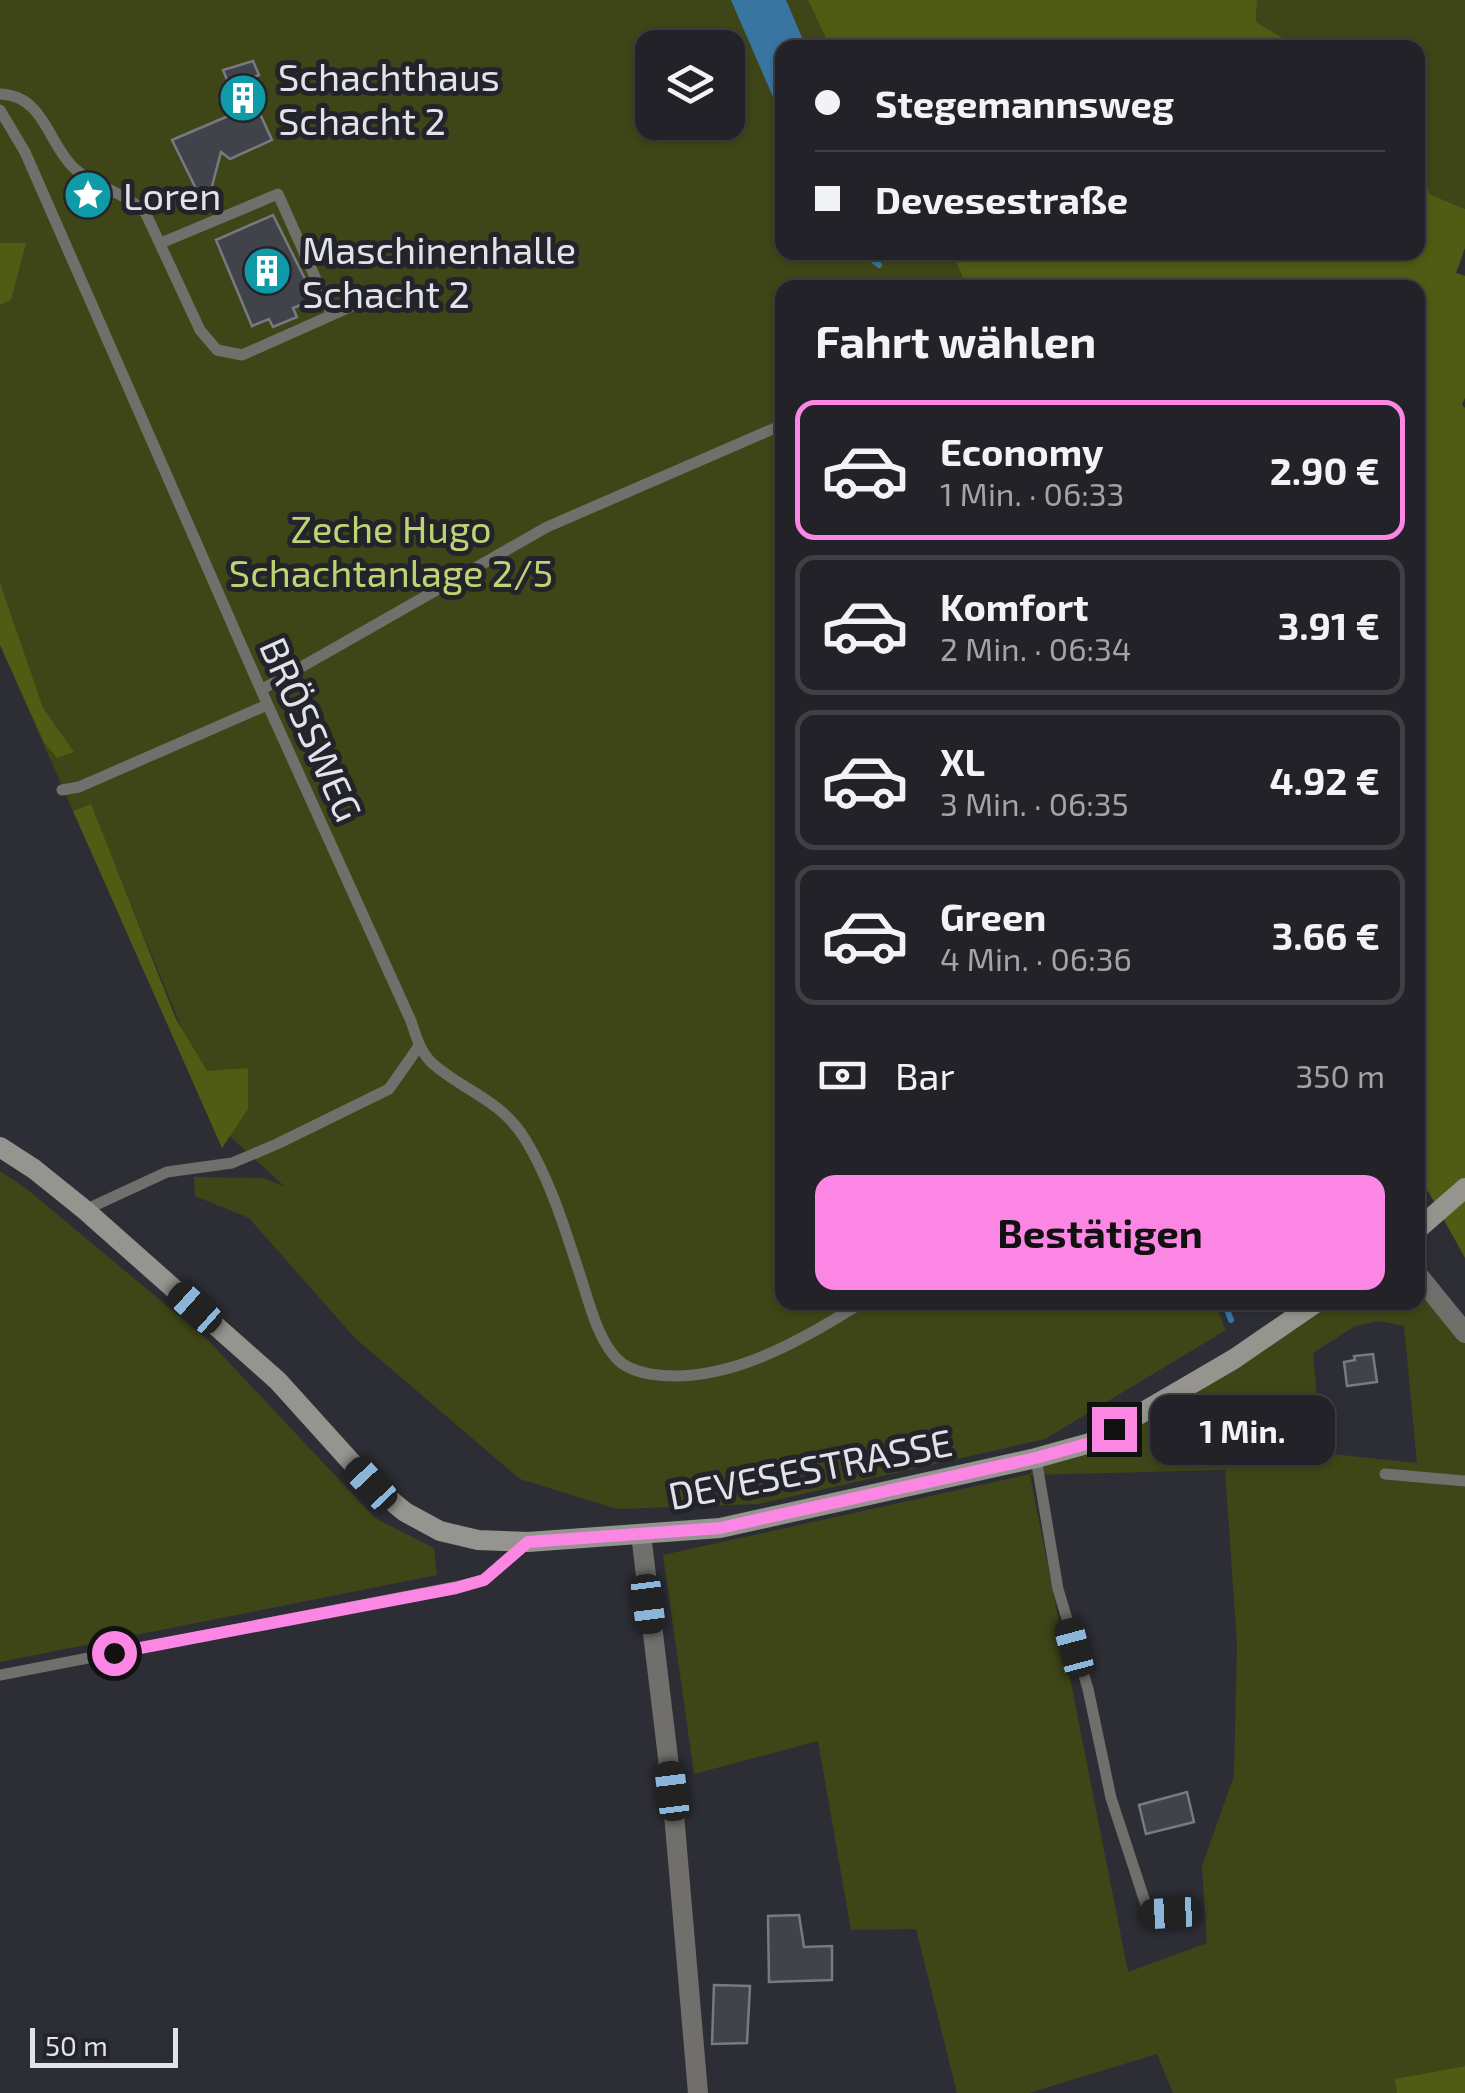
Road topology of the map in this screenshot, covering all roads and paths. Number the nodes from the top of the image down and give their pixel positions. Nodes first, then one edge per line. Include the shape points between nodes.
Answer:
1 (0, 94) edge
2 (0, 110) edge
3 (161, 244) junction
4 (350, 307) dead end
5 (332, 315) junction
6 (775, 428) edge
7 (261, 690) junction
8 (268, 705) junction
9 (62, 790) dead end
10 (419, 1046) junction
11 (0, 1146) edge
12 (1465, 1188) edge
13 (85, 1210) junction
14 (1425, 1223) edge
15 (1425, 1284) edge
16 (850, 1310) edge
17 (1305, 1310) edge
18 (1465, 1334) edge
19 (1036, 1458) junction
20 (1385, 1474) dead end
21 (1465, 1481) edge
22 (640, 1534) junction
23 (528, 1542) junction
24 (0, 1675) edge
25 (1170, 1913) dead end
26 (692, 2092) edge

1 - 3 lane via 34,110 75,170 136,202
2 - 7 lane, BRÖSSWEG via 25,152
3 - 5 lane via 216,350 242,355
3 - 5 lane via 278,194
4 - 5 lane
6 - 7 lane via 547,526
7 - 8 lane, BRÖSSWEG
8 - 9 lane
8 - 10 lane, BRÖSSWEG
10 - 13 lane via 389,1089 232,1163 167,1172
10 - 16 lane via 522,1134 546,1177 595,1320 616,1359 638,1372 677,1378 719,1373 820,1330
11 - 13 street, DEVESESTRASSE
12 - 14 street
13 - 23 street, DEVESESTRASSE via 278,1381 405,1512 440,1531
15 - 18 street
17 - 19 street, DEVESESTRASSE via 1090,1443
19 - 22 street, DEVESESTRASSE via 720,1528
19 - 25 lane via 1058,1589 1111,1798 1149,1914
20 - 21 lane
22 - 23 street, DEVESESTRASSE
22 - 26 street via 672,1791
23 - 24 lane via 484,1580 456,1588

